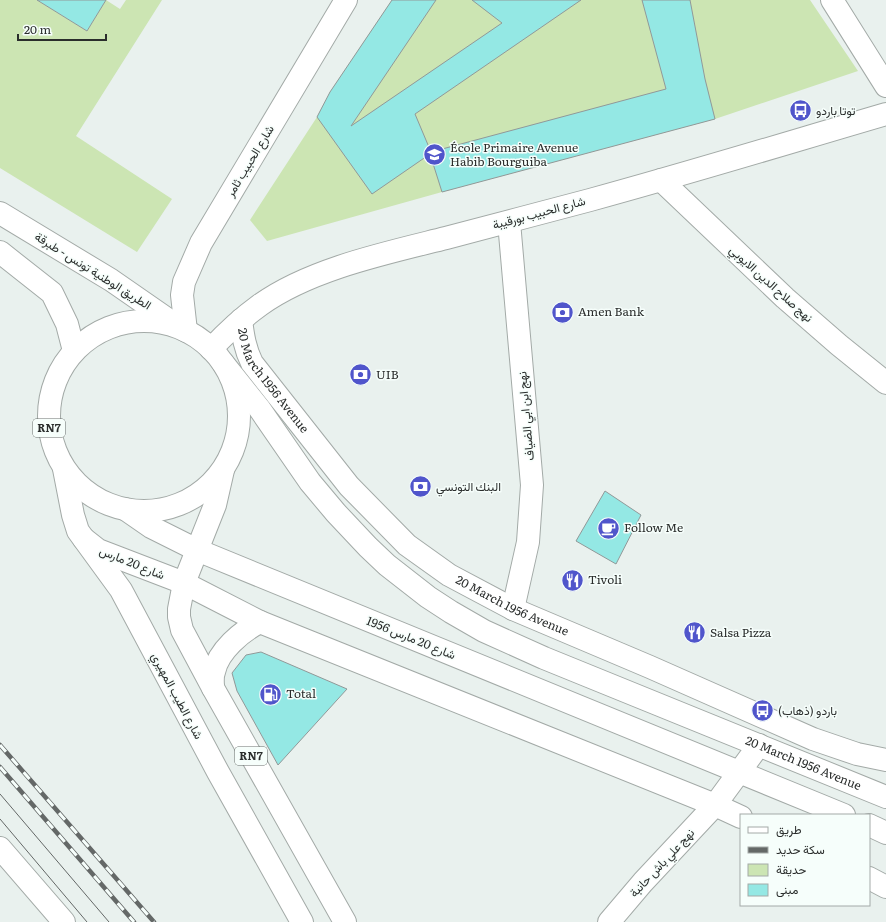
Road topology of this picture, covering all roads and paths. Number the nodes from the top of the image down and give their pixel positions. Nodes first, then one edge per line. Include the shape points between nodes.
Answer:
1 (346, 0) edge
2 (832, 0) edge
3 (886, 86) edge
4 (886, 114) edge
5 (661, 180) junction
6 (0, 213) edge
7 (509, 222) junction
8 (0, 252) edge
9 (241, 320) junction
10 (186, 331) junction
11 (74, 351) junction
12 (217, 356) junction
13 (886, 383) edge
14 (64, 468) junction
15 (224, 469) junction
16 (125, 509) junction
17 (83, 539) junction
18 (197, 550) junction
19 (184, 584) junction
20 (513, 609) junction
21 (260, 622) junction
22 (213, 688) junction
23 (759, 745) junction
24 (886, 760) edge
25 (740, 771) junction
26 (886, 797) edge
27 (715, 805) junction
28 (842, 814) edge
29 (740, 817) edge
30 (870, 826) edge
31 (886, 833) edge
32 (0, 848) edge
33 (870, 879) edge
34 (886, 887) edge
35 (64, 922) edge
36 (302, 922) edge
37 (345, 922) edge
38 (609, 922) edge

1 - 10 main road, شارع الحبيب ثامر via 201,243 184,282 182,296
2 - 3 main road
4 - 5 main road, شارع الحبيب بورقيبة
5 - 7 main road, شارع الحبيب بورقيبة
5 - 13 main road, نهج صلاح الدين الايوبي via 785,298
6 - 10 main road, الطريق الوطنية تونس - طبرقة / RN7 via 111,280
7 - 9 main road, شارع الحبيب بورقيبة via 365,259 310,278 271,298
7 - 20 main road, نهج ابن ابي الضياف via 532,485 528,542
8 - 11 main road via 52,293 67,324
9 - 12 main road, شارع الحبيب بورقيبة via 224,334
9 - 20 main road, 20 March 1956 Avenue via 246,350 252,363 350,486 407,545 449,575
10 - 11 main road, RN7 via 167,324 147,321 126,322 107,328 89,338
10 - 12 main road, RN7
11 - 14 main road, RN7 via 55,381 50,404 51,438
12 - 15 main road, RN7 via 233,383 238,404 238,427 233,449
12 - 23 main road via 259,408 310,482 336,513 387,565 428,597 484,631 544,658
14 - 16 main road, RN7 via 77,484 95,498
14 - 17 main road, شارع الطيب المهيري / RN7 via 73,515
15 - 16 main road, RN7 via 212,483 181,504 163,510
15 - 18 main road, RN7 via 215,505
16 - 18 main road, شارع 20 مارس 1956 via 151,527
17 - 19 main road, شارع 20 مارس via 101,551
17 - 36 main road, شارع الطيب المهيري / RN7 via 121,590
18 - 19 main road, RN7
18 - 25 main road, شارع 20 مارس 1956
19 - 21 main road
19 - 22 main road, RN7 via 179,609 182,630
20 - 24 main road, 20 March 1956 Avenue via 813,739 856,754
21 - 22 main road via 238,636 216,663
21 - 27 main road
22 - 37 main road, RN7
23 - 25 main road, نهج علي باش حانبة
23 - 26 main road, 20 March 1956 Avenue
25 - 27 main road, نهج علي باش حانبة
25 - 28 main road
27 - 29 main road
27 - 38 main road, نهج علي باش حانبة
30 - 31 main road
32 - 35 main road
33 - 34 main road

